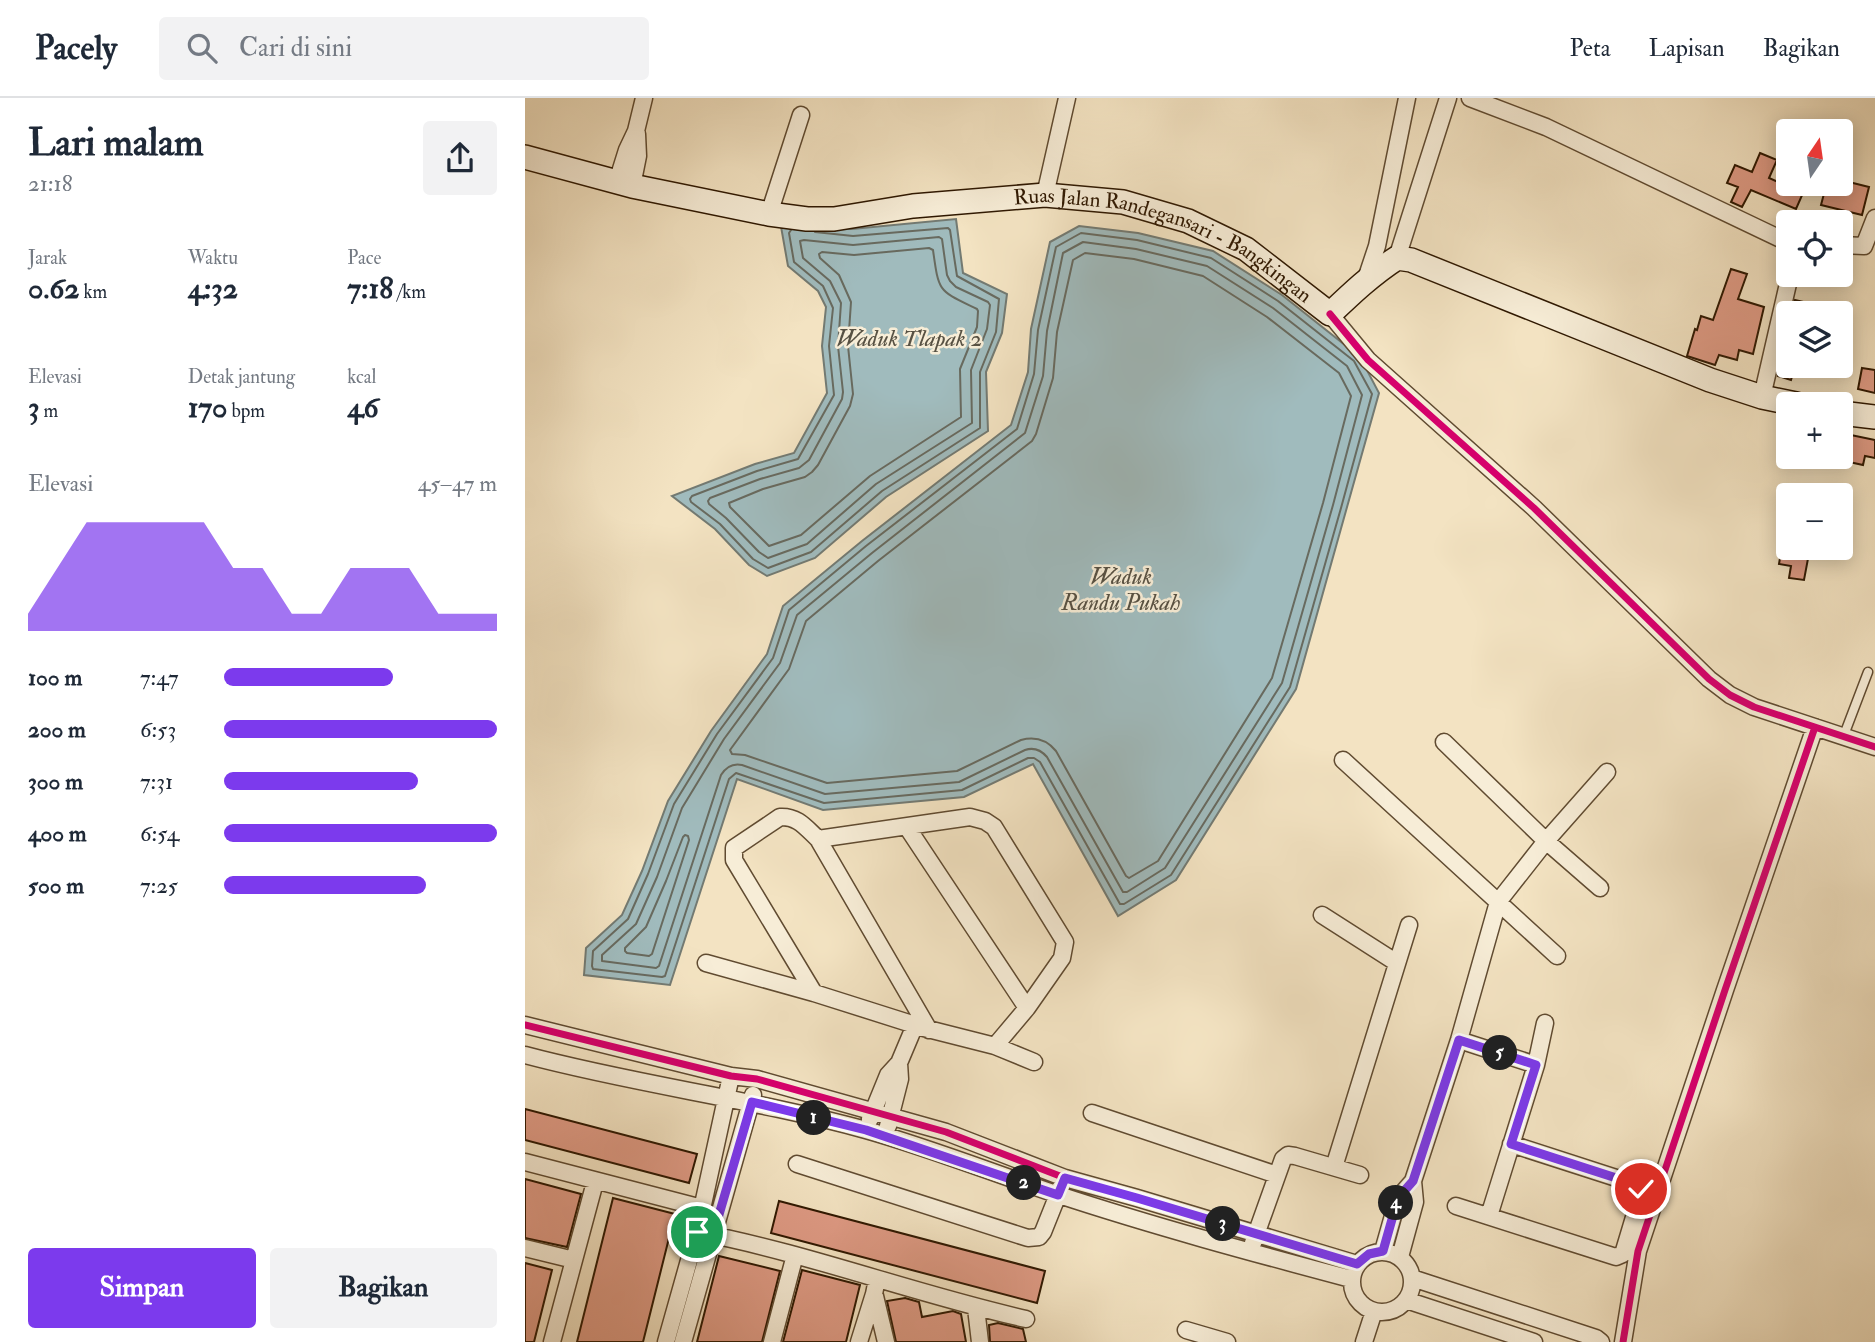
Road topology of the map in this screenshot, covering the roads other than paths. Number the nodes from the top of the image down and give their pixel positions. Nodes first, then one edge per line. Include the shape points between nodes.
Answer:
1 (644, 98) edge
2 (1067, 98) edge
3 (1407, 98) edge
4 (1448, 98) edge
5 (1470, 98) edge
6 (801, 115) dead end
7 (525, 157) edge
8 (625, 184) junction
9 (1045, 195) junction
10 (769, 214) junction
11 (1875, 218) edge
12 (1776, 237) edge
13 (1853, 246) edge
14 (1397, 258) junction
15 (1366, 279) junction
16 (1787, 287) edge
17 (1330, 314) junction
18 (1762, 397) junction
19 (1776, 400) edge
20 (1853, 414) edge
21 (1875, 417) edge
22 (1868, 672) dead end
23 (1815, 727) junction
24 (1844, 735) junction
25 (1444, 742) dead end
26 (1875, 747) edge
27 (1343, 760) dead end
28 (1607, 772) dead end
29 (907, 827) junction
30 (818, 839) junction
31 (1546, 841) junction
32 (1600, 888) dead end
33 (1498, 902) junction
34 (1322, 915) dead end
35 (1409, 925) dead end
36 (1557, 957) dead end
37 (706, 962) dead end
38 (1397, 963) junction
39 (814, 993) junction
40 (1027, 1009) junction
41 (1545, 1023) dead end
42 (525, 1025) edge
43 (922, 1027) junction
44 (1459, 1040) junction
45 (995, 1046) junction
46 (525, 1055) edge
47 (1034, 1062) dead end
48 (899, 1063) junction
49 (1536, 1065) junction
50 (731, 1076) junction
51 (757, 1079) junction
52 (725, 1098) junction
53 (752, 1102) junction
54 (872, 1110) junction
55 (1092, 1113) dead end
56 (891, 1116) junction
57 (866, 1130) junction
58 (885, 1136) junction
59 (1511, 1144) junction
60 (525, 1163) edge
61 (797, 1164) dead end
62 (1334, 1167) junction
63 (1277, 1175) junction
64 (1360, 1175) dead end
65 (1065, 1178) junction
66 (1413, 1181) junction
67 (595, 1182) junction
68 (1058, 1195) junction
69 (1456, 1206) dead end
70 (702, 1208) junction
71 (1489, 1216) junction
72 (697, 1232) junction
73 (1256, 1233) junction
74 (713, 1235) junction
75 (525, 1248) edge
76 (1383, 1251) junction
77 (1250, 1252) junction
78 (795, 1255) junction
79 (1400, 1257) junction
80 (573, 1260) junction
81 (1354, 1272) junction
82 (1412, 1278) junction
83 (876, 1286) junction
84 (1406, 1300) junction
85 (976, 1308) junction
86 (1374, 1311) junction
87 (1026, 1319) dead end
88 (1186, 1330) dead end
89 (1218, 1341) edge
90 (552, 1342) edge
91 (666, 1342) edge
92 (683, 1342) edge
93 (772, 1342) edge
94 (859, 1342) edge
95 (886, 1342) edge
96 (980, 1342) edge
97 (1364, 1342) edge
98 (1534, 1342) edge
99 (1601, 1342) edge
100 (1623, 1342) edge

1 - 8 street via 636,131 638,156
2 - 9 street
3 - 15 street
4 - 14 street
5 - 12 street via 1546,127
6 - 10 street
7 - 8 main road, Ruas Jalan Randegansari - Bangkingan
8 - 10 main road, Ruas Jalan Randegansari - Bangkingan
9 - 10 main road, Ruas Jalan Randegansari - Bangkingan via 913,206 834,219
9 - 17 main road, Ruas Jalan Randegansari - Bangkingan via 1123,202 1188,221 1246,249
11 - 13 street via 1864,246
14 - 15 main road, Ruas Jalan Randegansari - Bangkingan
14 - 18 main road
15 - 17 main road, Ruas Jalan Randegansari - Bangkingan
16 - 18 street
17 - 23 street via 1369,360 1534,508 1709,679 1755,708
18 - 19 main road
20 - 21 main road
22 - 24 lane
23 - 24 street
23 - 100 street via 1638,1251
24 - 26 street
25 - 31 street
27 - 33 street
28 - 31 street
29 - 30 street
29 - 40 street
29 - 40 street via 970,817 994,827 1065,942 1062,958
30 - 39 street via 799,820 787,816 734,848 734,860
30 - 43 street
31 - 32 street
31 - 33 street
33 - 36 street
33 - 44 street
34 - 38 street
35 - 38 street
37 - 39 street
38 - 62 street
39 - 43 street
40 - 45 street
41 - 49 street
42 - 50 street
43 - 45 street
43 - 48 street
44 - 49 street
44 - 66 street
45 - 47 street
46 - 52 street
48 - 54 street via 888,1075
48 - 56 street
49 - 59 street
50 - 51 street
50 - 52 street
51 - 53 street
51 - 54 street
52 - 53 street
52 - 70 street
53 - 57 street
53 - 74 street
54 - 56 street
54 - 57 street
55 - 63 street
56 - 58 street
56 - 65 street
57 - 58 street
58 - 68 street
59 - 71 street
59 - 71 street via 1638,1185 1641,1194 1623,1254 1616,1256
60 - 67 street
61 - 68 street via 1028,1238 1039,1237
62 - 63 street via 1288,1155
62 - 64 street
63 - 73 street
65 - 68 street
65 - 73 street
66 - 76 street via 1398,1198
66 - 79 street via 1415,1202
67 - 70 street
67 - 80 street
68 - 77 street
69 - 71 street
70 - 72 street
72 - 74 street
72 - 91 street
73 - 77 street
73 - 81 street
74 - 78 street
74 - 92 street
75 - 80 street
76 - 79 street
76 - 81 street via 1369,1254
77 - 81 street
78 - 83 street
78 - 93 street
79 - 82 street
80 - 90 street
81 - 86 street via 1353,1293
82 - 84 street
82 - 99 street
83 - 85 street
83 - 94 street
83 - 95 street
84 - 86 street via 1386,1312
84 - 98 street
85 - 87 street
85 - 96 street
86 - 97 street
88 - 89 street

